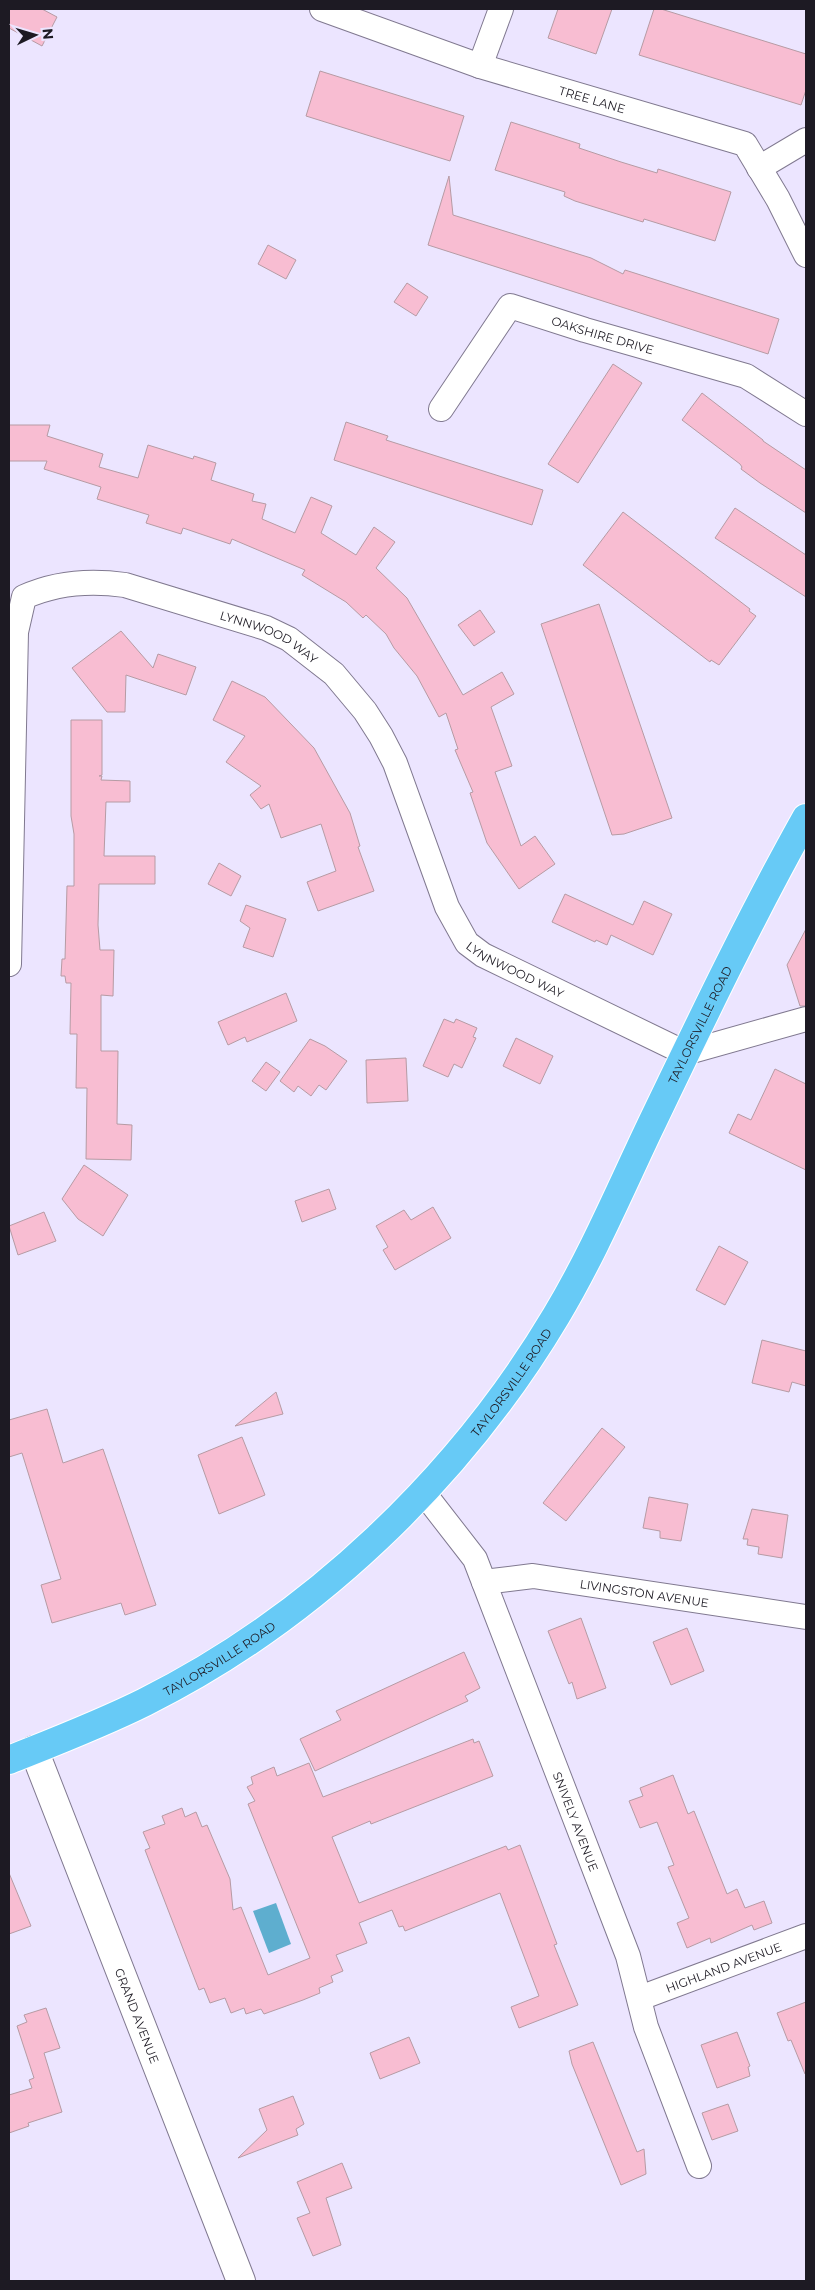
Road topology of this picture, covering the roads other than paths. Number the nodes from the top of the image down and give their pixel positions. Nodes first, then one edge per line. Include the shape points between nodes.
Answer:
1 (322, 9) edge
2 (501, 9) edge
3 (480, 66) junction
4 (806, 140) edge
5 (759, 168) junction
6 (806, 255) edge
7 (441, 409) dead end
8 (806, 414) edge
9 (806, 818) edge
10 (9, 964) edge
11 (806, 1019) edge
12 (685, 1054) junction
13 (423, 1492) junction
14 (484, 1582) junction
15 (806, 1617) edge
16 (34, 1750) junction
17 (9, 1760) edge
18 (806, 1936) edge
19 (640, 1998) junction
20 (699, 2166) dead end
21 (241, 2281) edge

1 - 3 street, TREE LANE
2 - 3 street
3 - 5 street, TREE LANE via 745,144
4 - 5 street
5 - 6 street, TREE LANE
7 - 8 street, OAKSHIRE DRIVE via 510,306 746,376
9 - 12 main road, TAYLORSVILLE ROAD
10 - 12 street, LYNNWOOD WAY via 16,632 24,597 60,585 88,582 118,584 266,628 315,657 347,688 381,736 395,763 447,907 467,943 483,955
11 - 12 street
12 - 13 main road, TAYLORSVILLE ROAD via 598,1237 556,1316 504,1395
13 - 14 street, SNIVELY AVENUE via 475,1559
13 - 16 main road, TAYLORSVILLE ROAD via 366,1549 298,1605 225,1657 145,1702
14 - 15 street, LIVINGSTON AVENUE via 534,1576
14 - 19 street, SNIVELY AVENUE via 624,1947
16 - 17 main road, TAYLORSVILLE ROAD
16 - 21 street, GRAND AVENUE
18 - 19 street, HIGHLAND AVENUE
19 - 20 street, SNIVELY AVENUE via 646,2027

